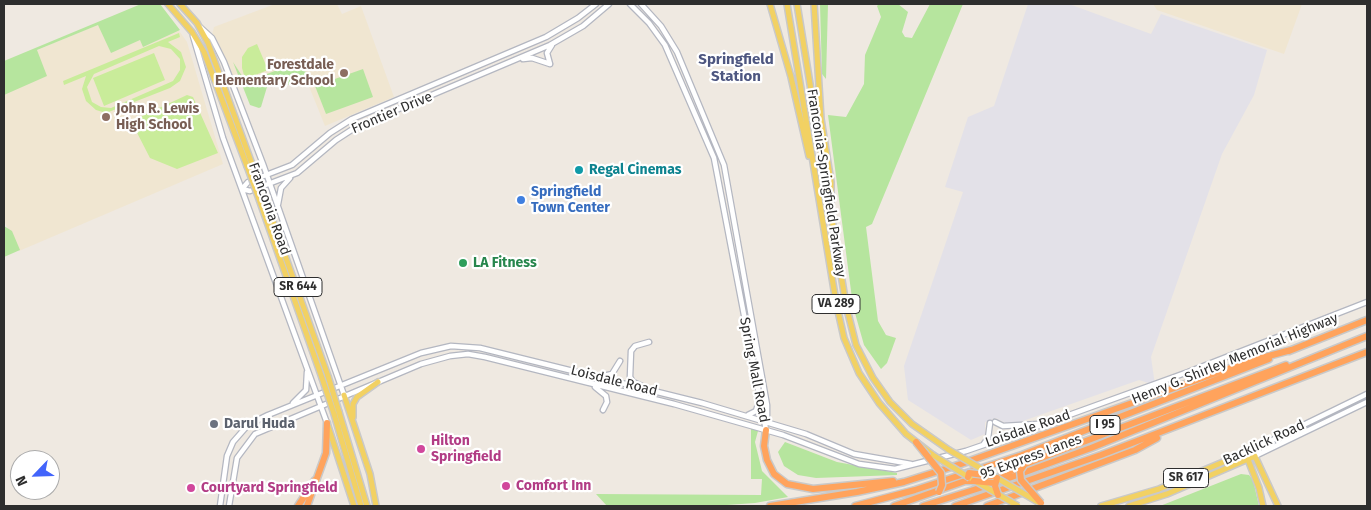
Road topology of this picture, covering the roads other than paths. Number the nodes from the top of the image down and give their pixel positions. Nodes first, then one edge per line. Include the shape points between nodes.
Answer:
1 (168, 4) edge
2 (180, 4) edge
3 (596, 4) edge
4 (609, 4) edge
5 (630, 4) edge
6 (642, 4) edge
7 (770, 4) edge
8 (787, 4) edge
9 (797, 4) edge
10 (814, 4) edge
11 (201, 28) junction
12 (192, 32) junction
13 (554, 43) junction
14 (512, 62) junction
15 (250, 165) junction
16 (297, 173) junction
17 (267, 175) junction
18 (816, 180) junction
19 (270, 184) junction
20 (242, 189) junction
21 (278, 208) junction
22 (832, 218) junction
23 (1367, 302) edge
24 (1367, 320) edge
25 (1367, 336) edge
26 (650, 342) dead end
27 (1291, 350) junction
28 (1367, 352) edge
29 (1314, 357) junction
30 (620, 361) dead end
31 (307, 366) junction
32 (594, 377) junction
33 (378, 382) junction
34 (592, 385) junction
35 (341, 386) junction
36 (655, 391) junction
37 (1367, 394) edge
38 (344, 395) junction
39 (317, 396) junction
40 (760, 399) junction
41 (1367, 402) edge
42 (321, 405) junction
43 (288, 407) junction
44 (603, 410) dead end
45 (337, 412) junction
46 (746, 416) junction
47 (765, 421) junction
48 (327, 423) junction
49 (353, 423) junction
50 (1047, 423) junction
51 (1174, 428) junction
52 (766, 430) junction
53 (916, 442) junction
54 (982, 446) junction
55 (1252, 450) junction
56 (1244, 453) junction
57 (1255, 456) junction
58 (1248, 460) junction
59 (970, 462) junction
60 (911, 464) junction
61 (1026, 464) junction
62 (959, 471) joint
63 (320, 473) junction
64 (969, 475) junction
65 (916, 478) junction
66 (996, 478) junction
67 (974, 480) junction
68 (962, 482) junction
69 (1008, 485) joint
70 (1165, 486) junction
71 (937, 493) junction
72 (1168, 494) junction
73 (998, 495) junction
74 (1044, 505) edge
75 (220, 506) edge
76 (229, 506) edge
77 (298, 506) edge
78 (307, 506) edge
79 (354, 506) edge
80 (362, 506) edge
81 (367, 506) edge
82 (376, 506) edge
83 (770, 506) edge
84 (855, 506) edge
85 (894, 506) edge
86 (923, 506) edge
87 (955, 506) edge
88 (987, 506) edge
89 (1018, 506) edge
90 (1101, 506) edge
91 (1129, 506) edge
92 (1263, 506) edge
93 (1278, 506) edge

1 - 12 main road, Franconia Road / SR 644
2 - 11 main road, Franconia Road / SR 644
3 - 17 main road, Frontier Drive via 546,36 352,119 292,165
4 - 13 main road, Frontier Drive via 583,26
5 - 40 main road, Spring Mall Road via 649,23 668,50 714,158
6 - 47 main road, Spring Mall Road via 677,52 724,165 767,405
7 - 18 main road via 792,77
8 - 18 main road, Franconia-Springfield Parkway / VA 289
9 - 22 main road, Franconia-Springfield Parkway / VA 289
10 - 22 main road
11 - 15 main road, Franconia Road / SR 644
11 - 17 main road, Franconia Road via 212,38 224,62
12 - 15 main road, Franconia Road / SR 644 via 208,61
12 - 20 main road, Franconia Road
13 - 14 main road, Frontier Drive
13 - 14 main road via 547,56 550,64 528,58
14 - 16 main road, Frontier Drive via 356,127
15 - 45 main road, Franconia Road / SR 644, bridge
16 - 19 main road, Frontier Drive
16 - 21 main road via 281,188
17 - 19 main road, Franconia Road
17 - 20 main road, Frontier Drive via 248,182
18 - 53 main road, Franconia-Springfield Parkway / VA 289 via 842,331 856,366 879,403
19 - 20 main road, Frontier Drive via 250,191
19 - 21 main road, Franconia Road
20 - 31 main road, Franconia Road
21 - 35 main road, Franconia Road
22 - 59 main road, Franconia-Springfield Parkway / VA 289, bridge via 852,331 865,365 883,393 912,424
23 - 50 main road, Loisdale Road
24 - 27 highway, Henry G. Shirley Memorial Highway / I 95
25 - 29 highway, 95 Express Lanes
26 - 36 main road via 632,348 630,377 633,382
27 - 65 highway via 1250,361
27 - 84 highway, Henry G. Shirley Memorial Highway / I 95 via 1040,449
28 - 51 highway, I 95
29 - 61 highway via 1258,375
29 - 86 highway, 95 Express Lanes via 1091,448
30 - 32 main road via 612,374
31 - 39 main road, Franconia Road
31 - 43 main road via 304,393
32 - 35 main road, Loisdale Road via 480,348 451,346 421,353
32 - 36 main road, Loisdale Road
33 - 34 main road, Loisdale Road via 430,361 468,354
33 - 38 main road, Loisdale Road
33 - 49 main road via 355,398
34 - 44 main road via 606,396
34 - 52 main road, Loisdale Road
35 - 38 main road, Franconia Road
35 - 39 main road, Loisdale Road
36 - 46 main road, Loisdale Road
37 - 55 main road, Backlick Road / SR 617
38 - 42 main road, Loisdale Road
38 - 49 main road
39 - 42 main road, Franconia Road
39 - 43 main road, Loisdale Road
40 - 46 main road via 756,411
40 - 47 main road, Spring Mall Road
41 - 57 main road, Backlick Road / SR 617
42 - 48 main road, Franconia Road
42 - 76 main road, Loisdale Road via 263,429 250,439 234,467
43 - 75 main road, Loisdale Road via 253,422 233,442 225,464
45 - 80 main road, Franconia Road / SR 644
45 - 81 main road, Franconia Road / SR 644
46 - 47 main road, Loisdale Road
47 - 52 main road, Spring Mall Road
47 - 60 main road, Loisdale Road via 854,454
48 - 63 highway via 326,453
48 - 79 main road
49 - 82 main road via 370,474
50 - 54 main road, Loisdale Road
50 - 54 main road via 1006,426 993,422
51 - 87 highway, I 95
51 - 88 highway via 1135,450
52 - 60 main road, Loisdale Road via 866,466 895,468
52 - 65 highway via 764,446 769,466 778,478 793,486 825,488
53 - 62 main road, Franconia-Springfield Parkway / VA 289, bridge
53 - 71 highway, bridge via 939,470 943,482
54 - 60 main road, Loisdale Road
55 - 56 main road, Backlick Road / SR 617
55 - 57 main road
56 - 58 main road
56 - 70 main road, Backlick Road / SR 617
57 - 58 main road, Backlick Road / SR 617
57 - 93 main road
58 - 72 main road, Backlick Road / SR 617
58 - 92 main road via 1260,488
59 - 64 highway, bridge
59 - 66 main road, Franconia-Springfield Parkway / VA 289, bridge
61 - 66 highway
61 - 74 highway, bridge via 1020,471 1021,480
62 - 64 highway, bridge
63 - 77 highway
63 - 78 highway
64 - 66 highway, bridge
64 - 67 main road, bridge
64 - 68 highway
65 - 83 highway via 858,492
66 - 67 highway, bridge
66 - 69 highway, bridge
66 - 73 highway, bridge
67 - 68 highway, bridge
67 - 73 main road, bridge
68 - 71 highway
69 - 74 main road, bridge
70 - 72 main road
70 - 90 main road, Backlick Road / SR 617
71 - 85 highway
72 - 91 main road, Backlick Road / SR 617
73 - 89 main road, bridge

